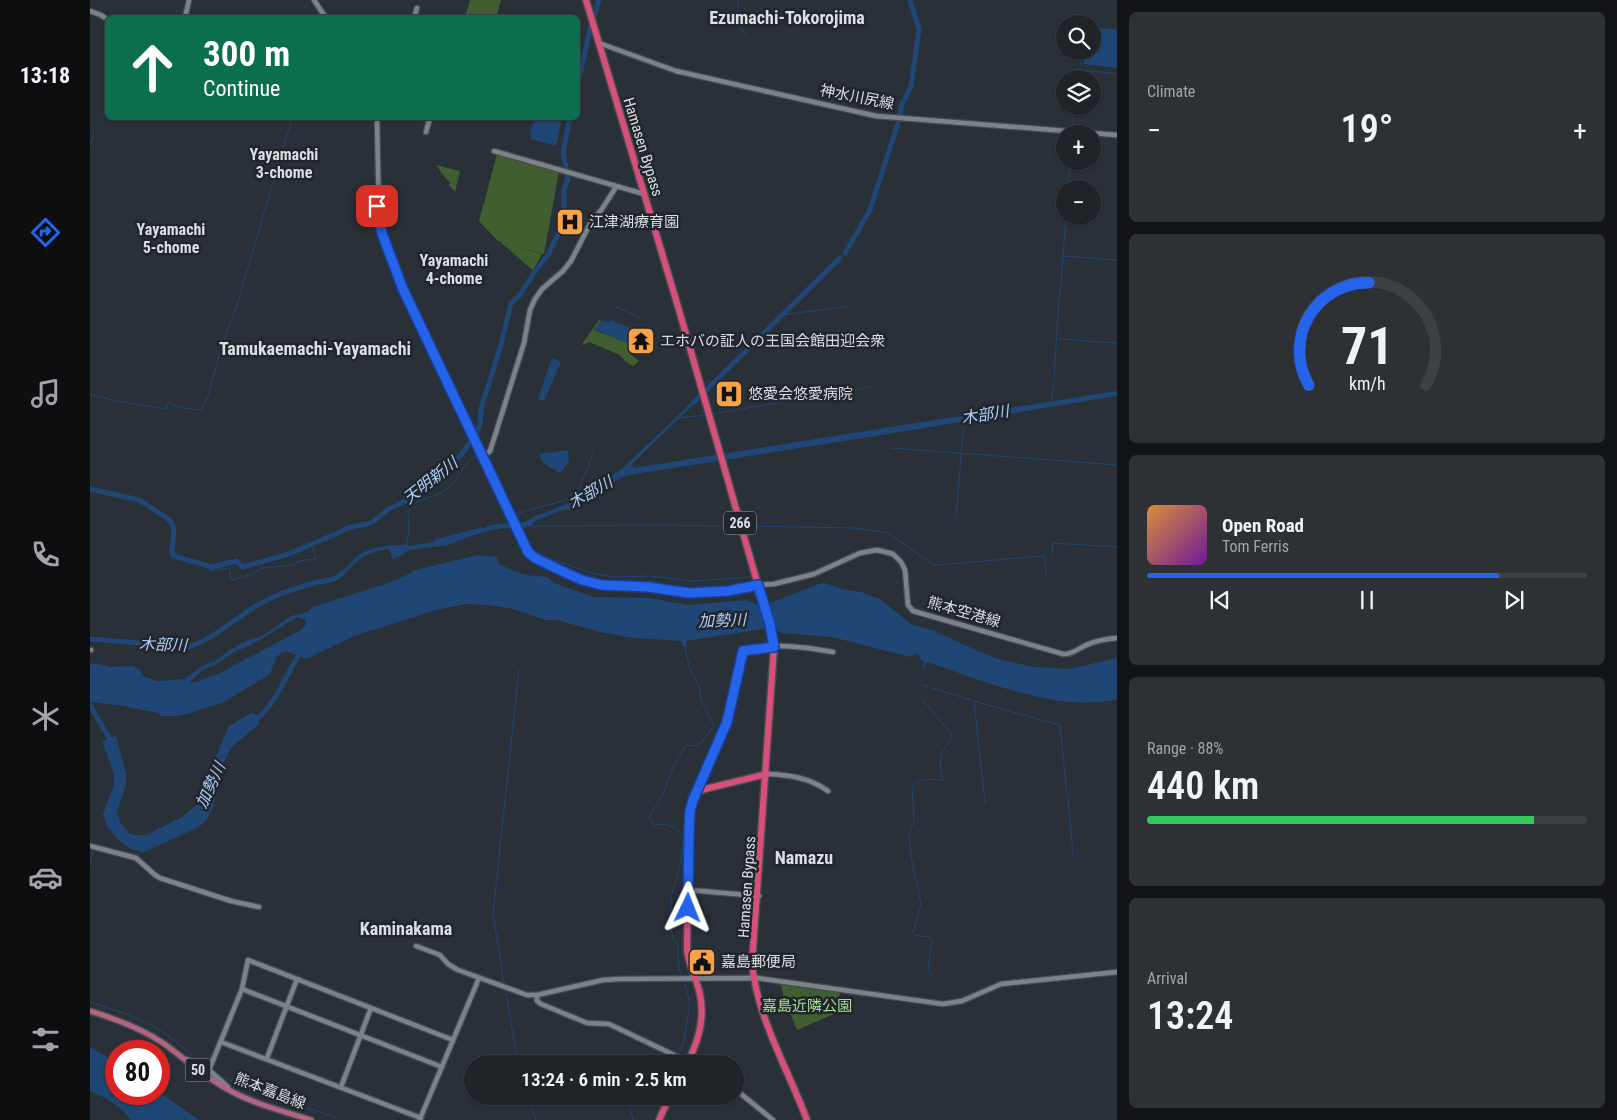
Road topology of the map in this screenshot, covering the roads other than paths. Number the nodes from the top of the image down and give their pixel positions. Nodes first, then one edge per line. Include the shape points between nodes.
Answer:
1 (189, 0) edge
2 (314, 0) edge
3 (586, 0) edge
4 (417, 8) dead end
5 (90, 11) edge
6 (186, 15) edge
7 (324, 15) edge
8 (415, 15) edge
9 (105, 18) edge
10 (599, 44) junction
11 (377, 120) edge
12 (429, 120) edge
13 (426, 132) dead end
14 (1117, 135) edge
15 (494, 152) dead end
16 (616, 187) junction
17 (644, 194) junction
18 (484, 456) junction
19 (759, 587) junction
20 (1117, 638) edge
21 (774, 649) junction
22 (833, 652) dead end
23 (766, 774) junction
24 (828, 791) dead end
25 (697, 792) junction
26 (90, 846) edge
27 (689, 890) junction
28 (758, 896) junction
29 (259, 907) dead end
30 (416, 946) dead end
31 (1117, 972) edge
32 (479, 978) junction
33 (755, 978) junction
34 (297, 979) junction
35 (695, 980) junction
36 (242, 989) junction
37 (537, 995) junction
38 (286, 1007) junction
39 (371, 1008) junction
40 (90, 1011) edge
41 (361, 1036) junction
42 (453, 1040) junction
43 (221, 1042) junction
44 (673, 1055) edge
45 (692, 1055) edge
46 (180, 1056) junction
47 (267, 1058) junction
48 (442, 1067) junction
49 (209, 1070) junction
50 (341, 1087) junction
51 (228, 1090) junction
52 (744, 1096) edge
53 (666, 1105) edge
54 (420, 1119) edge
55 (311, 1120) edge
56 (660, 1120) edge
57 (773, 1120) edge
58 (808, 1120) edge

1 - 6 street
2 - 7 street
3 - 10 highway, Hamasen Bypass / 266
4 - 8 street
5 - 9 street
10 - 14 street, 神水川尻線 via 676,71 876,116
10 - 17 highway, Hamasen Bypass / 266
11 - 18 street via 379,222 390,257
12 - 13 street
15 - 16 street
16 - 17 street
16 - 18 street via 590,224 571,261 535,299 493,442
17 - 19 highway, Hamasen Bypass / 266
18 - 19 street via 528,552 535,558 591,582 689,593
19 - 20 street, 熊本空港線 via 814,574 860,553 877,550 893,554 901,562 906,576 907,603 913,611 1063,654 1098,640
19 - 21 highway, Hamasen Bypass / 266
21 - 22 street via 810,648
21 - 23 highway, Hamasen Bypass / 266
21 - 25 street via 743,651 727,722
23 - 24 street via 804,779
23 - 25 highway
23 - 28 highway, Hamasen Bypass
25 - 27 highway via 690,811
26 - 29 street via 136,858 160,878 232,902
27 - 28 street
27 - 35 highway via 687,949
28 - 33 highway, Hamasen Bypass via 751,953
30 - 32 street via 440,955 448,964
31 - 33 street via 1000,984 962,1001 944,1004
32 - 37 street via 518,993
32 - 42 street
33 - 35 street
33 - 58 highway, Hamasen Bypass via 762,1012
34 - 36 street via 248,960
34 - 38 street
34 - 39 street
35 - 37 street via 611,980
35 - 45 highway via 702,1008 702,1024
36 - 38 street
36 - 43 street
37 - 44 street via 541,1004 587,1023 609,1024
38 - 41 street
38 - 47 street
39 - 41 street
39 - 42 street
40 - 46 main road, 熊本嘉島線 / 50 via 134,1027
41 - 48 street
41 - 50 street
42 - 48 street
43 - 47 street
43 - 49 street
46 - 49 street
46 - 51 main road, 熊本嘉島線 / 50
47 - 50 street
48 - 54 street
49 - 51 street
50 - 54 street
51 - 55 main road, 熊本嘉島線 / 50
52 - 57 street
53 - 56 highway

